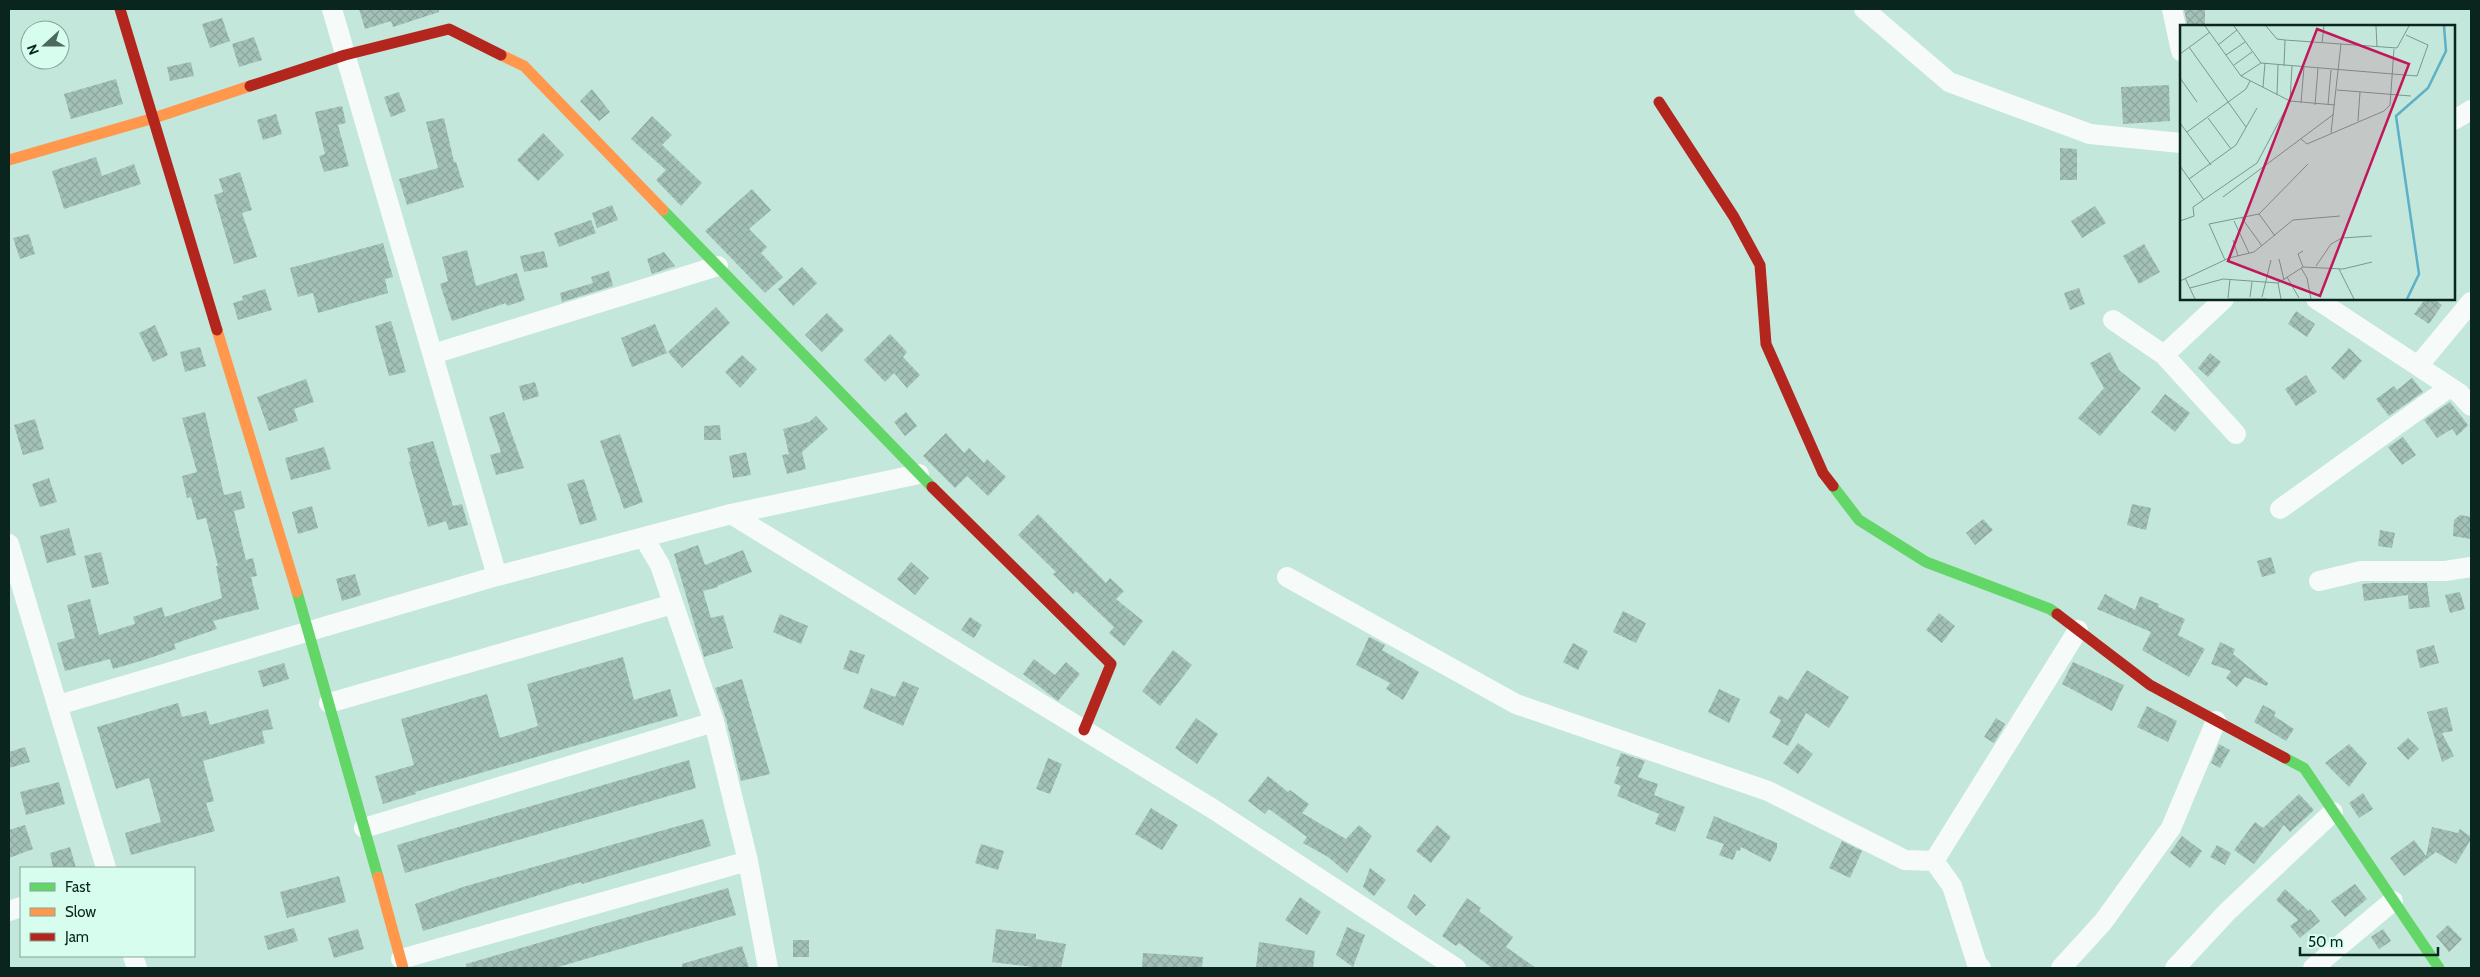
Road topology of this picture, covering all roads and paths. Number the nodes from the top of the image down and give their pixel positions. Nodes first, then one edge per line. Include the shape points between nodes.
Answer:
1 (120, 9) edge
2 (332, 9) edge
3 (1864, 9) edge
4 (2172, 9) edge
5 (2180, 46) edge
6 (345, 55) junction
7 (1659, 102) dead end
8 (2471, 110) edge
9 (154, 118) junction
10 (2455, 119) edge
11 (2180, 143) edge
12 (9, 160) edge
13 (718, 266) junction
14 (2223, 300) edge
15 (2318, 300) edge
16 (2471, 302) edge
17 (2113, 320) dead end
18 (433, 354) junction
19 (2164, 355) junction
20 (2418, 366) junction
21 (2450, 387) junction
22 (2471, 406) edge
23 (2236, 434) dead end
24 (919, 474) junction
25 (2280, 509) dead end
26 (731, 514) junction
27 (644, 538) junction
28 (9, 544) edge
29 (2471, 567) edge
30 (497, 576) junction
31 (1287, 577) dead end
32 (2319, 581) dead end
33 (673, 604) junction
34 (2078, 630) junction
35 (309, 632) junction
36 (329, 703) junction
37 (58, 705) junction
38 (2216, 721) junction
39 (714, 722) junction
40 (1084, 730) junction
41 (2333, 812) junction
42 (364, 828) junction
43 (748, 861) junction
44 (1934, 861) junction
45 (106, 867) edge
46 (2393, 901) junction
47 (402, 964) edge
48 (768, 968) edge
49 (1456, 968) edge
50 (1981, 968) edge
51 (2062, 968) edge
52 (2175, 968) edge
53 (2313, 968) edge
54 (2439, 968) edge

1 - 9 street
2 - 6 street
3 - 11 street via 1949,82 2090,134
4 - 5 street
6 - 9 street
6 - 13 street via 449,30 524,66
6 - 18 street
7 - 34 street via 1734,217 1760,265 1766,344 1823,473 1859,520 1926,562 2050,609
8 - 10 street
9 - 12 street
9 - 35 street
13 - 18 street
13 - 24 street
14 - 19 street
15 - 20 street
16 - 20 street
17 - 19 street
18 - 30 street
19 - 23 street
20 - 21 street
21 - 22 street
21 - 25 street
24 - 26 street
24 - 40 street via 1112,664
26 - 27 street
26 - 40 street
27 - 30 street
27 - 33 street via 660,565
28 - 37 street
29 - 32 street via 2445,571 2361,571
30 - 35 street
31 - 44 street via 1516,704 1768,791 1905,860
33 - 36 street
33 - 39 street
34 - 38 street via 2150,685
34 - 44 street
35 - 36 street
35 - 37 street
36 - 42 street
37 - 45 street
38 - 41 street via 2304,768
38 - 51 street via 2171,828 2103,922
39 - 42 street
39 - 43 street
40 - 49 street via 1213,808
41 - 46 street
41 - 52 street via 2227,912
42 - 47 street
43 - 47 street
43 - 48 street
44 - 50 street via 1952,886
46 - 53 street
46 - 54 street

